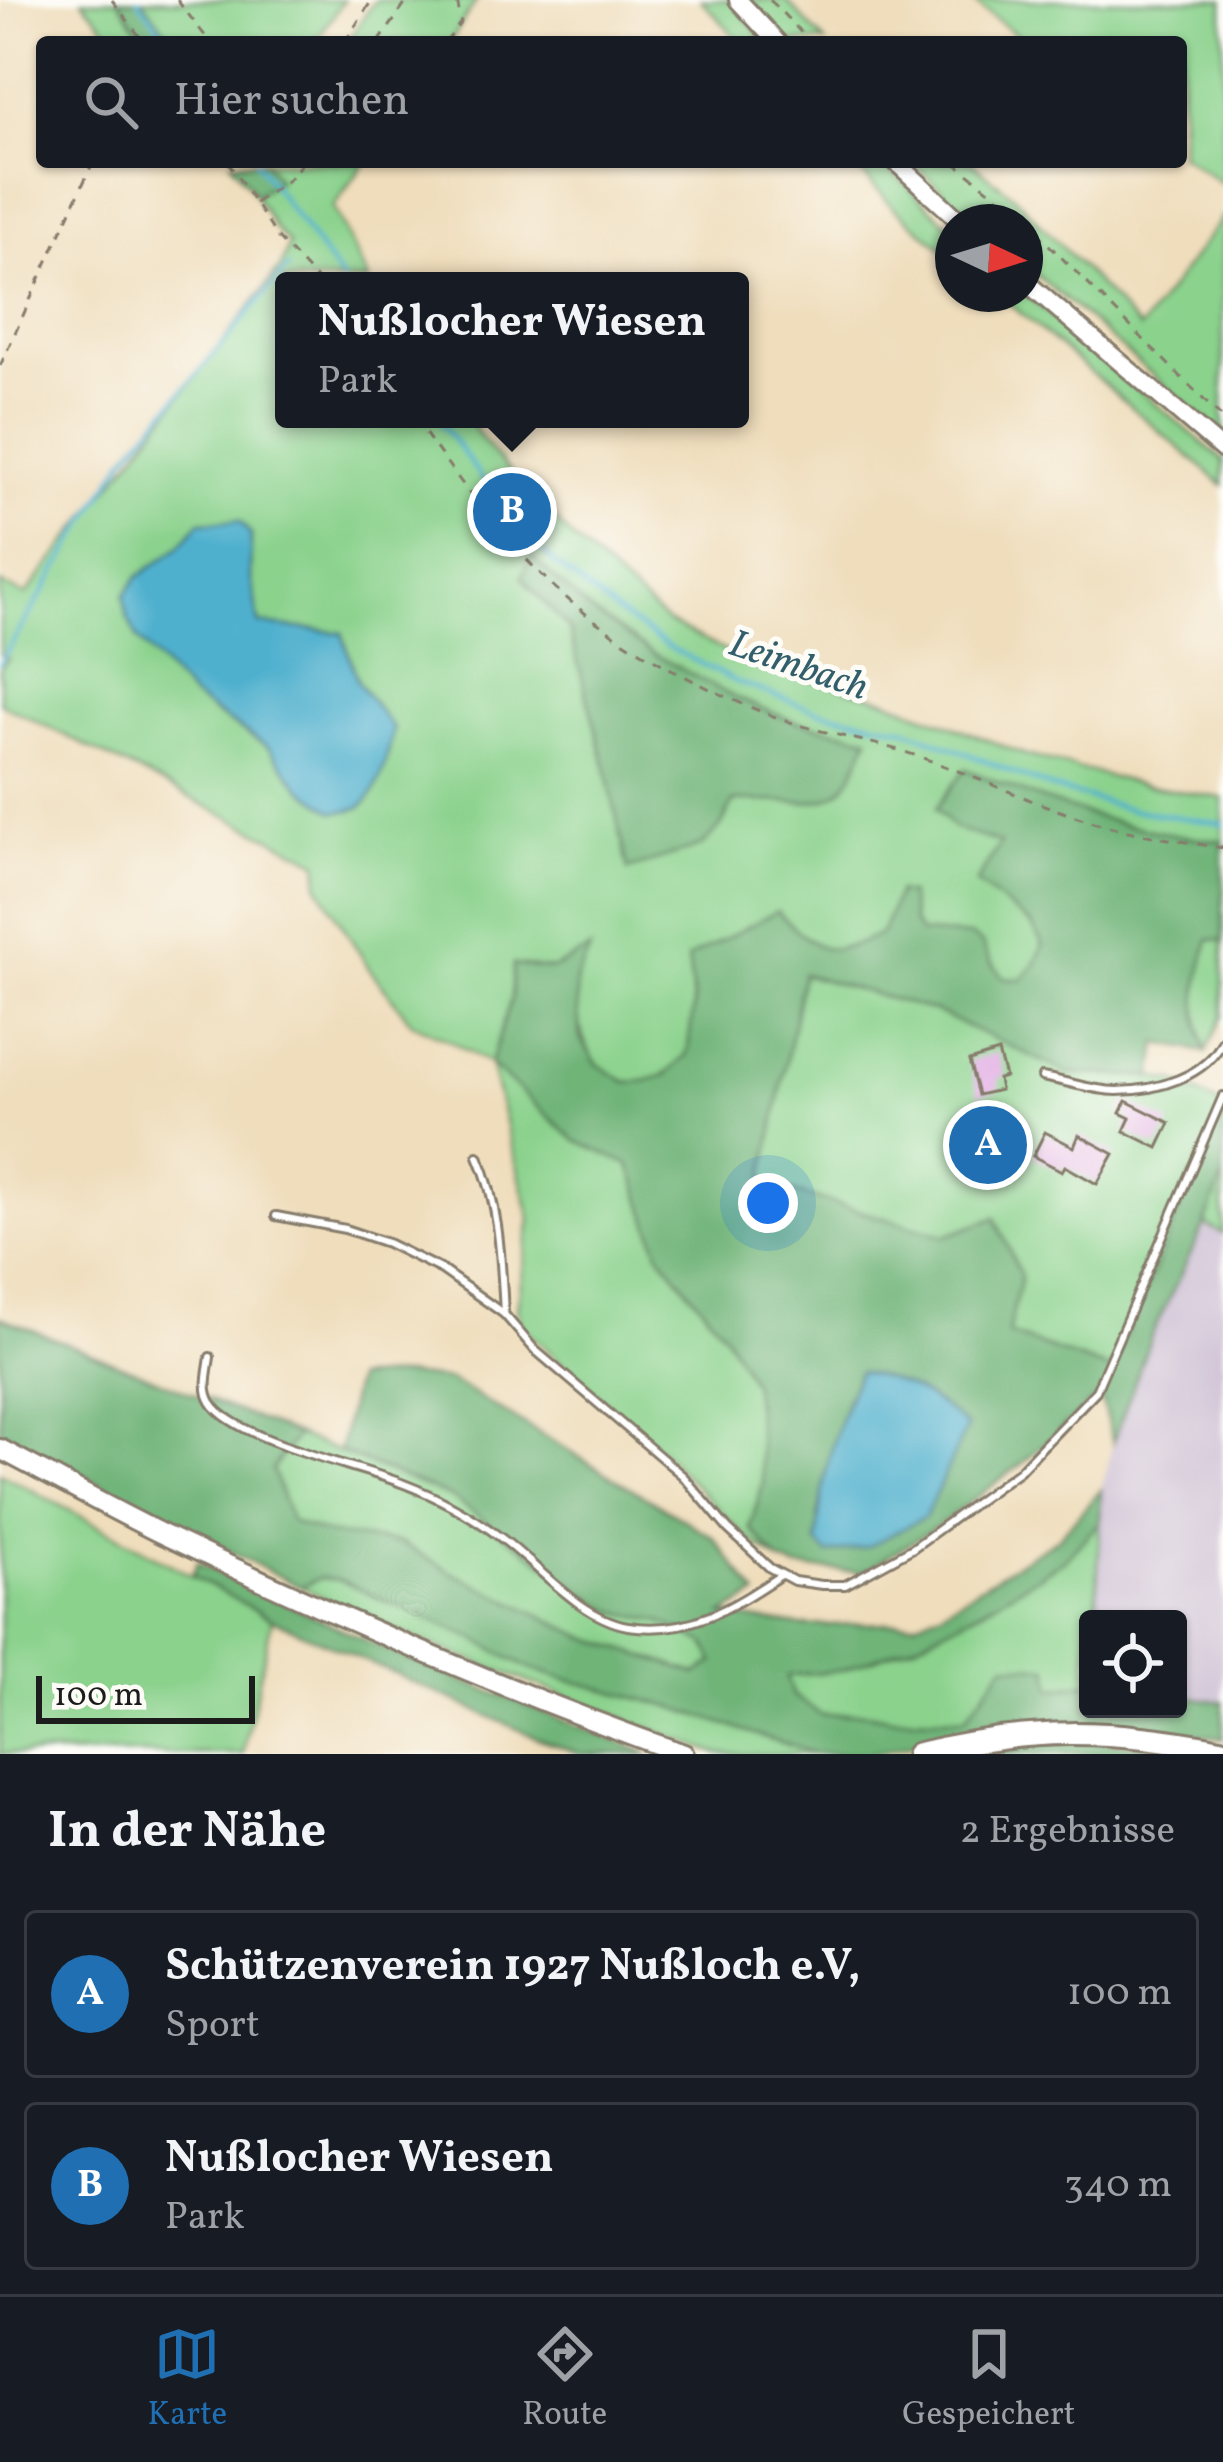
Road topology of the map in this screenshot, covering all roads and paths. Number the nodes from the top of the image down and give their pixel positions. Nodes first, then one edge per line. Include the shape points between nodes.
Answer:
1 (112, 0) edge
2 (177, 0) edge
3 (372, 0) edge
4 (408, 0) edge
5 (457, 0) edge
6 (738, 0) edge
7 (770, 0) edge
8 (139, 36) edge
9 (204, 36) edge
10 (348, 36) edge
11 (384, 36) edge
12 (450, 36) edge
13 (771, 36) edge
14 (804, 36) edge
15 (90, 168) edge
16 (232, 168) edge
17 (298, 168) edge
18 (902, 168) edge
19 (962, 168) edge
20 (255, 202) junction
21 (942, 204) edge
22 (310, 272) edge
23 (1043, 296) edge
24 (0, 366) edge
25 (1223, 419) edge
26 (421, 428) edge
27 (1223, 449) edge
28 (1223, 848) edge
29 (1223, 1040) edge
30 (1042, 1077) dead end
31 (1223, 1096) edge
32 (478, 1156) dead end
33 (276, 1216) dead end
34 (504, 1314) junction
35 (210, 1357) dead end
36 (0, 1449) edge
37 (781, 1575) junction
38 (1223, 1750) edge
39 (684, 1754) edge
40 (916, 1754) edge

1 - 8 path
2 - 9 path
3 - 10 path
4 - 11 path
5 - 12 path via 460,22
6 - 13 street
7 - 14 path
15 - 24 path
16 - 20 path
17 - 20 path
18 - 21 street
19 - 25 path via 1011,207
20 - 22 path
23 - 27 street
26 - 28 path via 505,536 562,593 690,678 796,724 911,754 1098,824
29 - 30 lane via 1199,1070 1148,1086 1114,1091
31 - 37 lane via 1084,1406 1019,1471 871,1572 845,1585
32 - 34 lane via 496,1207
33 - 34 lane via 387,1243
34 - 37 lane
35 - 37 lane via 208,1398 221,1414 262,1437 456,1508 616,1623 689,1625
36 - 39 main road via 361,1625
38 - 40 highway via 1057,1732

